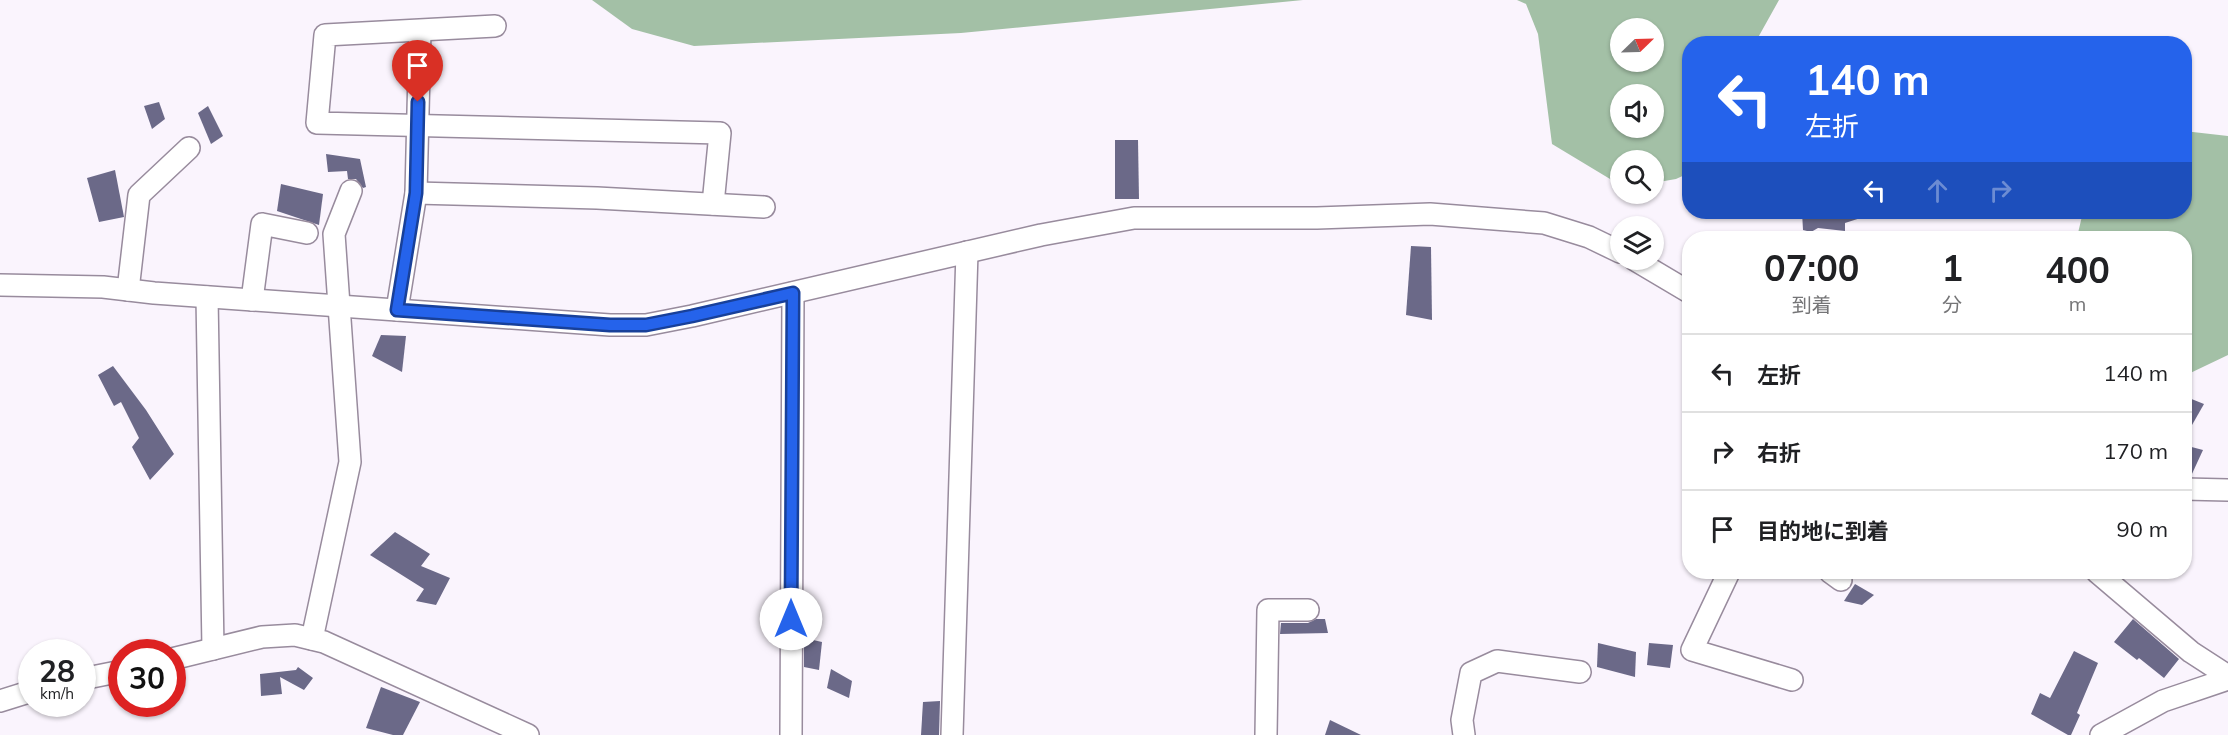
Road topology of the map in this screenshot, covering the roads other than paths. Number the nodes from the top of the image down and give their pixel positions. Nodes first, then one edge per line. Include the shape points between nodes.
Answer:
1 (495, 26) dead end
2 (420, 31) junction
3 (418, 126) junction
4 (189, 148) dead end
5 (351, 190) dead end
6 (416, 193) junction
7 (713, 204) junction
8 (764, 207) dead end
9 (307, 232) dead end
10 (1610, 247) edge
11 (967, 252) junction
12 (1655, 270) edge
13 (0, 285) edge
14 (1682, 288) edge
15 (128, 290) junction
16 (793, 293) junction
17 (207, 297) junction
18 (252, 300) junction
19 (340, 305) junction
20 (397, 310) junction
21 (2192, 489) edge
22 (2228, 490) edge
23 (1726, 579) edge
24 (2105, 579) edge
25 (1308, 610) dead end
26 (312, 639) junction
27 (213, 649) junction
28 (186, 656) edge
29 (1580, 672) dead end
30 (2228, 678) edge
31 (1792, 680) dead end
32 (18, 695) edge
33 (0, 701) edge
34 (528, 735) edge
35 (791, 735) edge
36 (952, 735) edge
37 (1266, 735) edge
38 (1464, 735) edge
39 (2101, 735) edge

1 - 2 street
2 - 3 street
2 - 3 street via 325,35 317,123
3 - 6 street
3 - 7 street via 720,133
4 - 15 street via 139,195
5 - 19 street via 334,234
6 - 7 street
6 - 20 street
7 - 8 street
9 - 18 street via 262,224
10 - 11 street via 1544,223 1430,214 1134,218
11 - 16 street
11 - 36 street
12 - 14 street
13 - 15 street
15 - 17 street
16 - 20 street via 646,325
16 - 35 street
17 - 18 street
17 - 27 street
18 - 19 street
19 - 20 street
19 - 26 street via 350,462
21 - 22 street
23 - 31 street via 1692,650
24 - 30 street
25 - 37 street via 1268,610
26 - 27 street via 295,635 262,637
26 - 34 street
27 - 28 street
29 - 38 street via 1497,661 1471,673 1462,720
30 - 39 street via 2163,701
32 - 33 street

